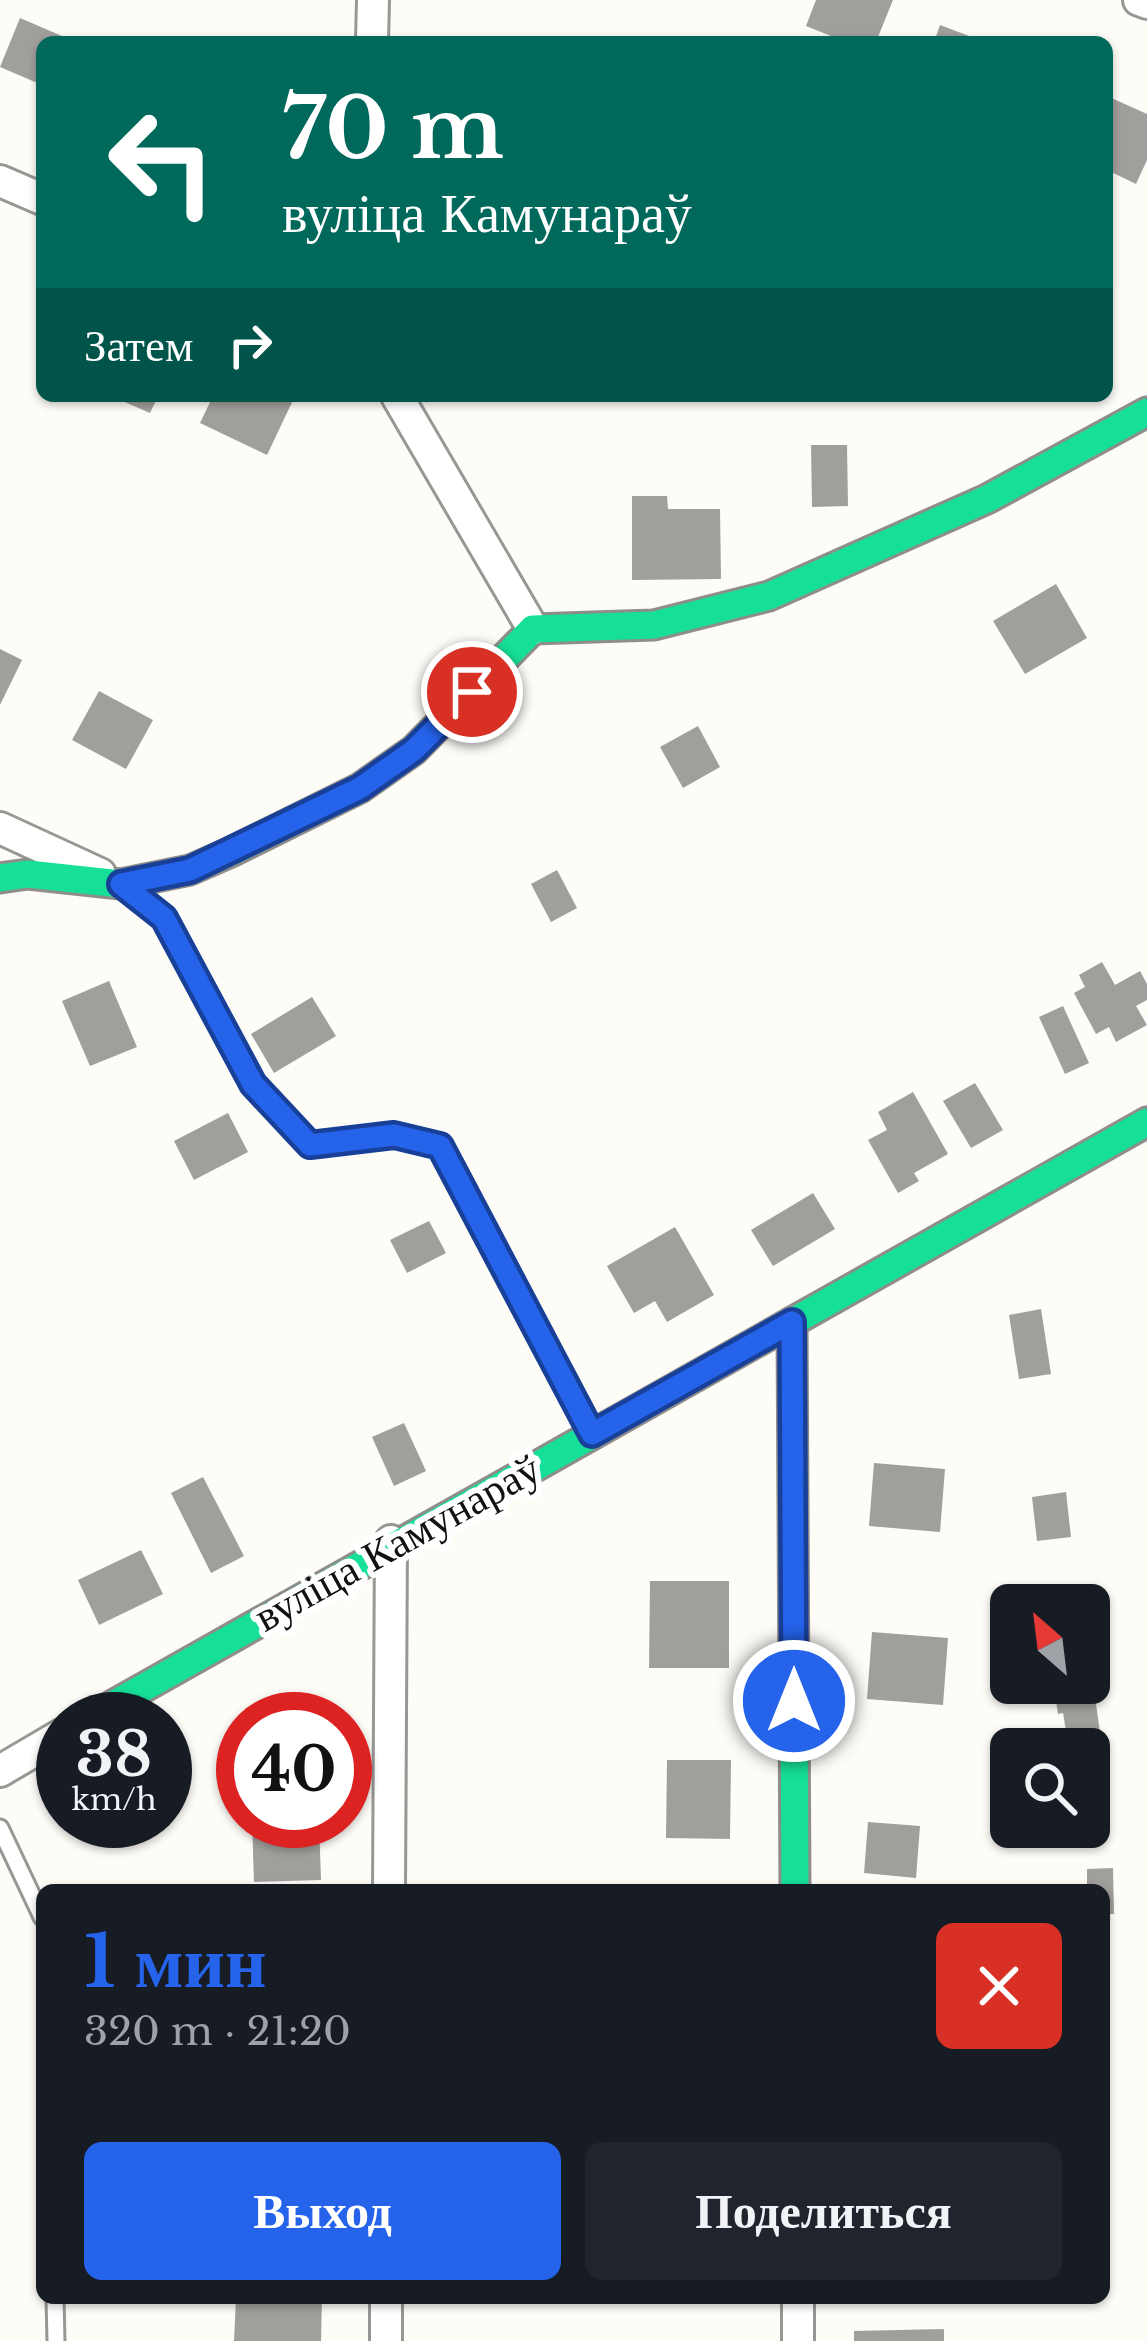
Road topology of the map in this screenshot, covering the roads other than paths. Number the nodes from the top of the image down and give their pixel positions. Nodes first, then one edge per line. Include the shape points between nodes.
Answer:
1 (374, 0) edge
2 (372, 36) edge
3 (0, 182) edge
4 (36, 197) edge
5 (401, 402) edge
6 (1147, 412) edge
7 (533, 629) junction
8 (0, 828) edge
9 (0, 878) edge
10 (121, 884) junction
11 (1147, 1122) edge
12 (792, 1322) junction
13 (592, 1434) junction
14 (392, 1541) junction
15 (134, 1692) edge
16 (36, 1750) edge
17 (0, 1771) edge
18 (0, 1828) edge
19 (389, 1884) edge
20 (795, 1884) edge
21 (36, 1905) edge
22 (55, 2304) edge
23 (386, 2304) edge
24 (798, 2304) edge
25 (56, 2341) edge
26 (386, 2341) edge
27 (798, 2341) edge

1 - 2 street
3 - 4 street
5 - 7 street
6 - 7 street via 987,499 770,596 654,625
7 - 10 street via 414,750 360,788 190,870
8 - 10 street
9 - 10 street
10 - 13 lane via 164,918 253,1084 310,1145 394,1135 440,1146
11 - 12 street, вуліца Камунараў
12 - 13 street, вуліца Камунараў
12 - 20 street
13 - 14 street, вуліца Камунараў
14 - 15 street, вуліца Камунараў
14 - 19 street
16 - 17 street
18 - 21 lane
22 - 25 lane
23 - 26 street
24 - 27 street

